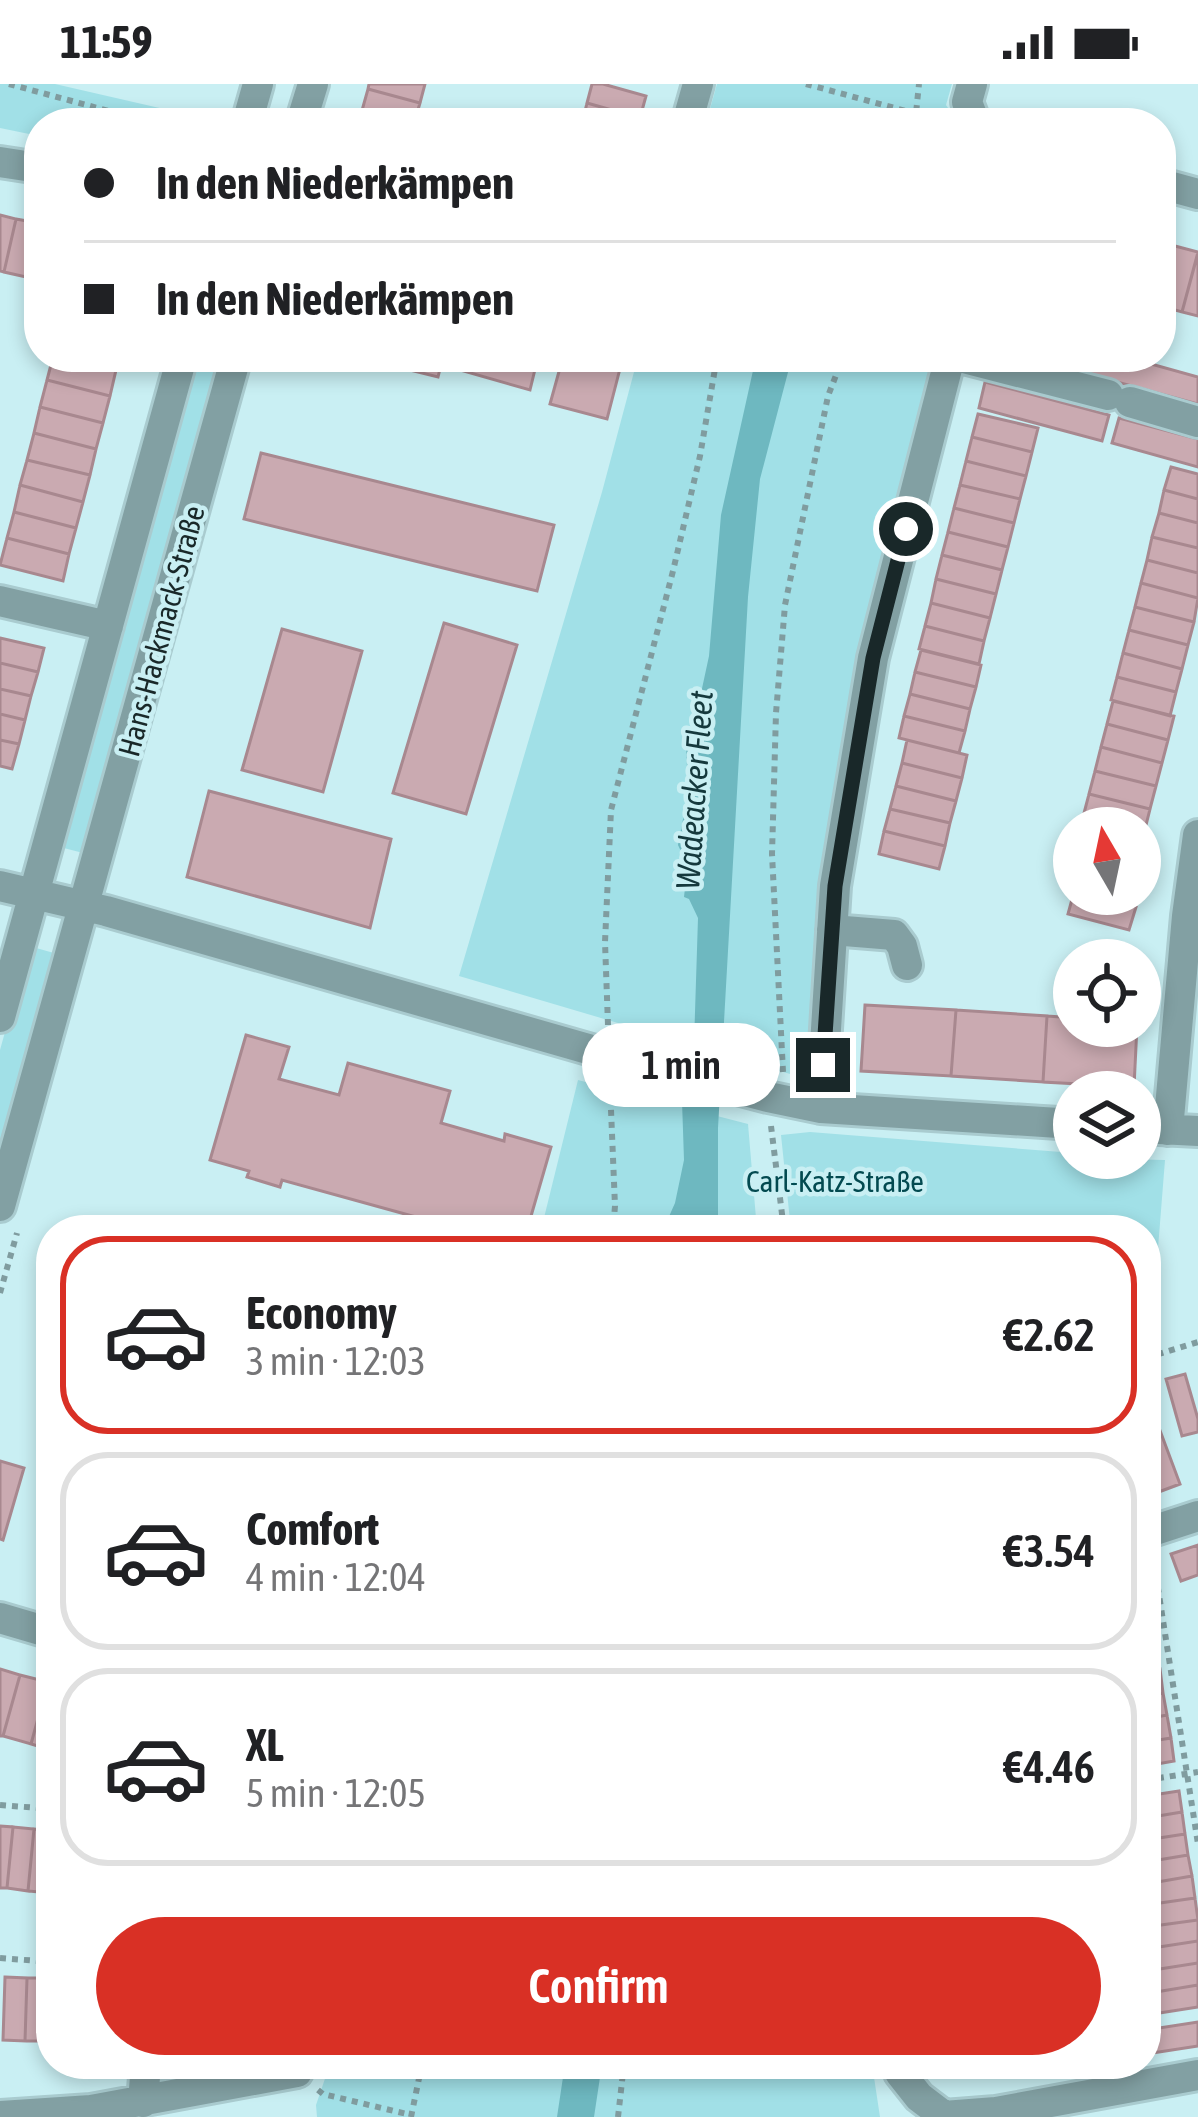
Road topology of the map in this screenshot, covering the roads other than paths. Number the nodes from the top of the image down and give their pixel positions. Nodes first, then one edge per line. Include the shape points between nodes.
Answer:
1 (178, 372) edge
2 (232, 372) edge
3 (946, 372) edge
4 (1018, 372) edge
5 (1198, 422) edge
6 (0, 601) edge
7 (108, 626) junction
8 (1198, 835) edge
9 (0, 886) edge
10 (34, 892) junction
11 (85, 905) junction
12 (832, 930) junction
13 (1191, 956) edge
14 (907, 965) dead end
15 (0, 1016) edge
16 (821, 1108) junction
17 (1053, 1123) edge
18 (1169, 1130) edge
19 (0, 1206) edge
20 (1198, 1516) edge
21 (1161, 1528) edge
22 (0, 1618) edge
23 (36, 1629) edge
24 (1198, 2075) edge
25 (145, 2079) edge
26 (249, 2079) edge
27 (905, 2079) edge
28 (143, 2102) junction
29 (0, 2116) edge

1 - 7 street, Hans-Hackmack-Straße
2 - 11 street, Hans-Hackmack-Straße
3 - 12 street via 873,658
4 - 5 street
6 - 7 street
7 - 10 street, Hans-Hackmack-Straße
8 - 13 street
9 - 10 street
10 - 11 street
10 - 15 street, Hans-Hackmack-Straße
11 - 16 street
11 - 19 street, Hans-Hackmack-Straße
12 - 14 street via 894,935
12 - 16 street
13 - 18 street
16 - 17 street
20 - 21 street
22 - 23 street
24 - 27 street via 944,2116
25 - 28 street
26 - 28 street
28 - 29 street

